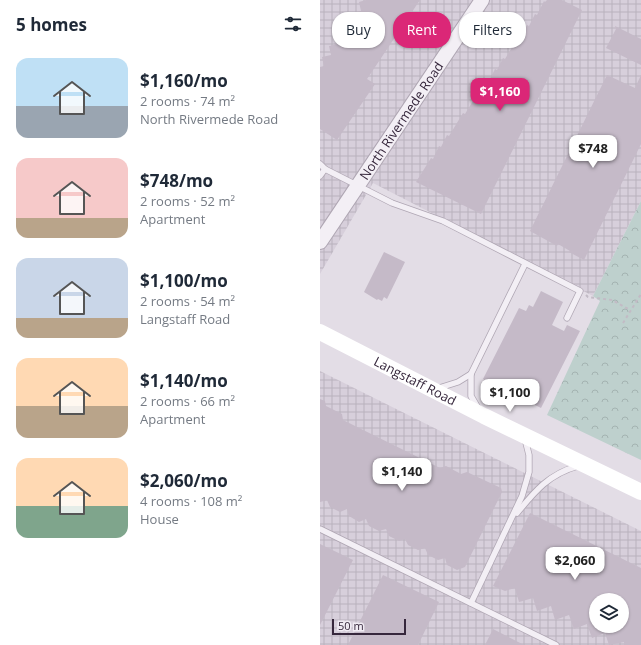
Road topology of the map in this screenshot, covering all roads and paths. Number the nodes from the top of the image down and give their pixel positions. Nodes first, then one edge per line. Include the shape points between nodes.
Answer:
1 (482, 0) edge
2 (320, 164) edge
3 (325, 169) junction
4 (320, 176) edge
5 (357, 186) junction
6 (320, 242) edge
7 (525, 264) junction
8 (580, 291) junction
9 (641, 294) edge
10 (630, 310) junction
11 (567, 318) dead end
12 (623, 323) dead end
13 (320, 332) edge
14 (471, 374) junction
15 (433, 389) junction
16 (484, 416) junction
17 (524, 435) junction
18 (584, 464) junction
19 (641, 492) edge
20 (512, 520) junction
21 (320, 529) edge
22 (471, 603) junction
23 (556, 645) edge

1 - 5 street, North Rivermede Road
2 - 3 lane
3 - 4 lane
3 - 5 lane
5 - 6 street, North Rivermede Road
5 - 7 lane via 392,203 443,221
7 - 8 lane
7 - 14 lane
8 - 10 path via 588,297 612,300
8 - 11 lane
9 - 10 path
10 - 12 path
13 - 15 main road, Langstaff Road
14 - 15 lane via 448,387
14 - 16 lane via 471,396
15 - 16 main road, Langstaff Road
16 - 17 main road, Langstaff Road
17 - 18 main road, Langstaff Road
17 - 20 lane via 529,455 529,472
18 - 19 main road, Langstaff Road
18 - 20 lane via 569,468 543,483
20 - 22 lane
21 - 22 lane
22 - 23 lane

